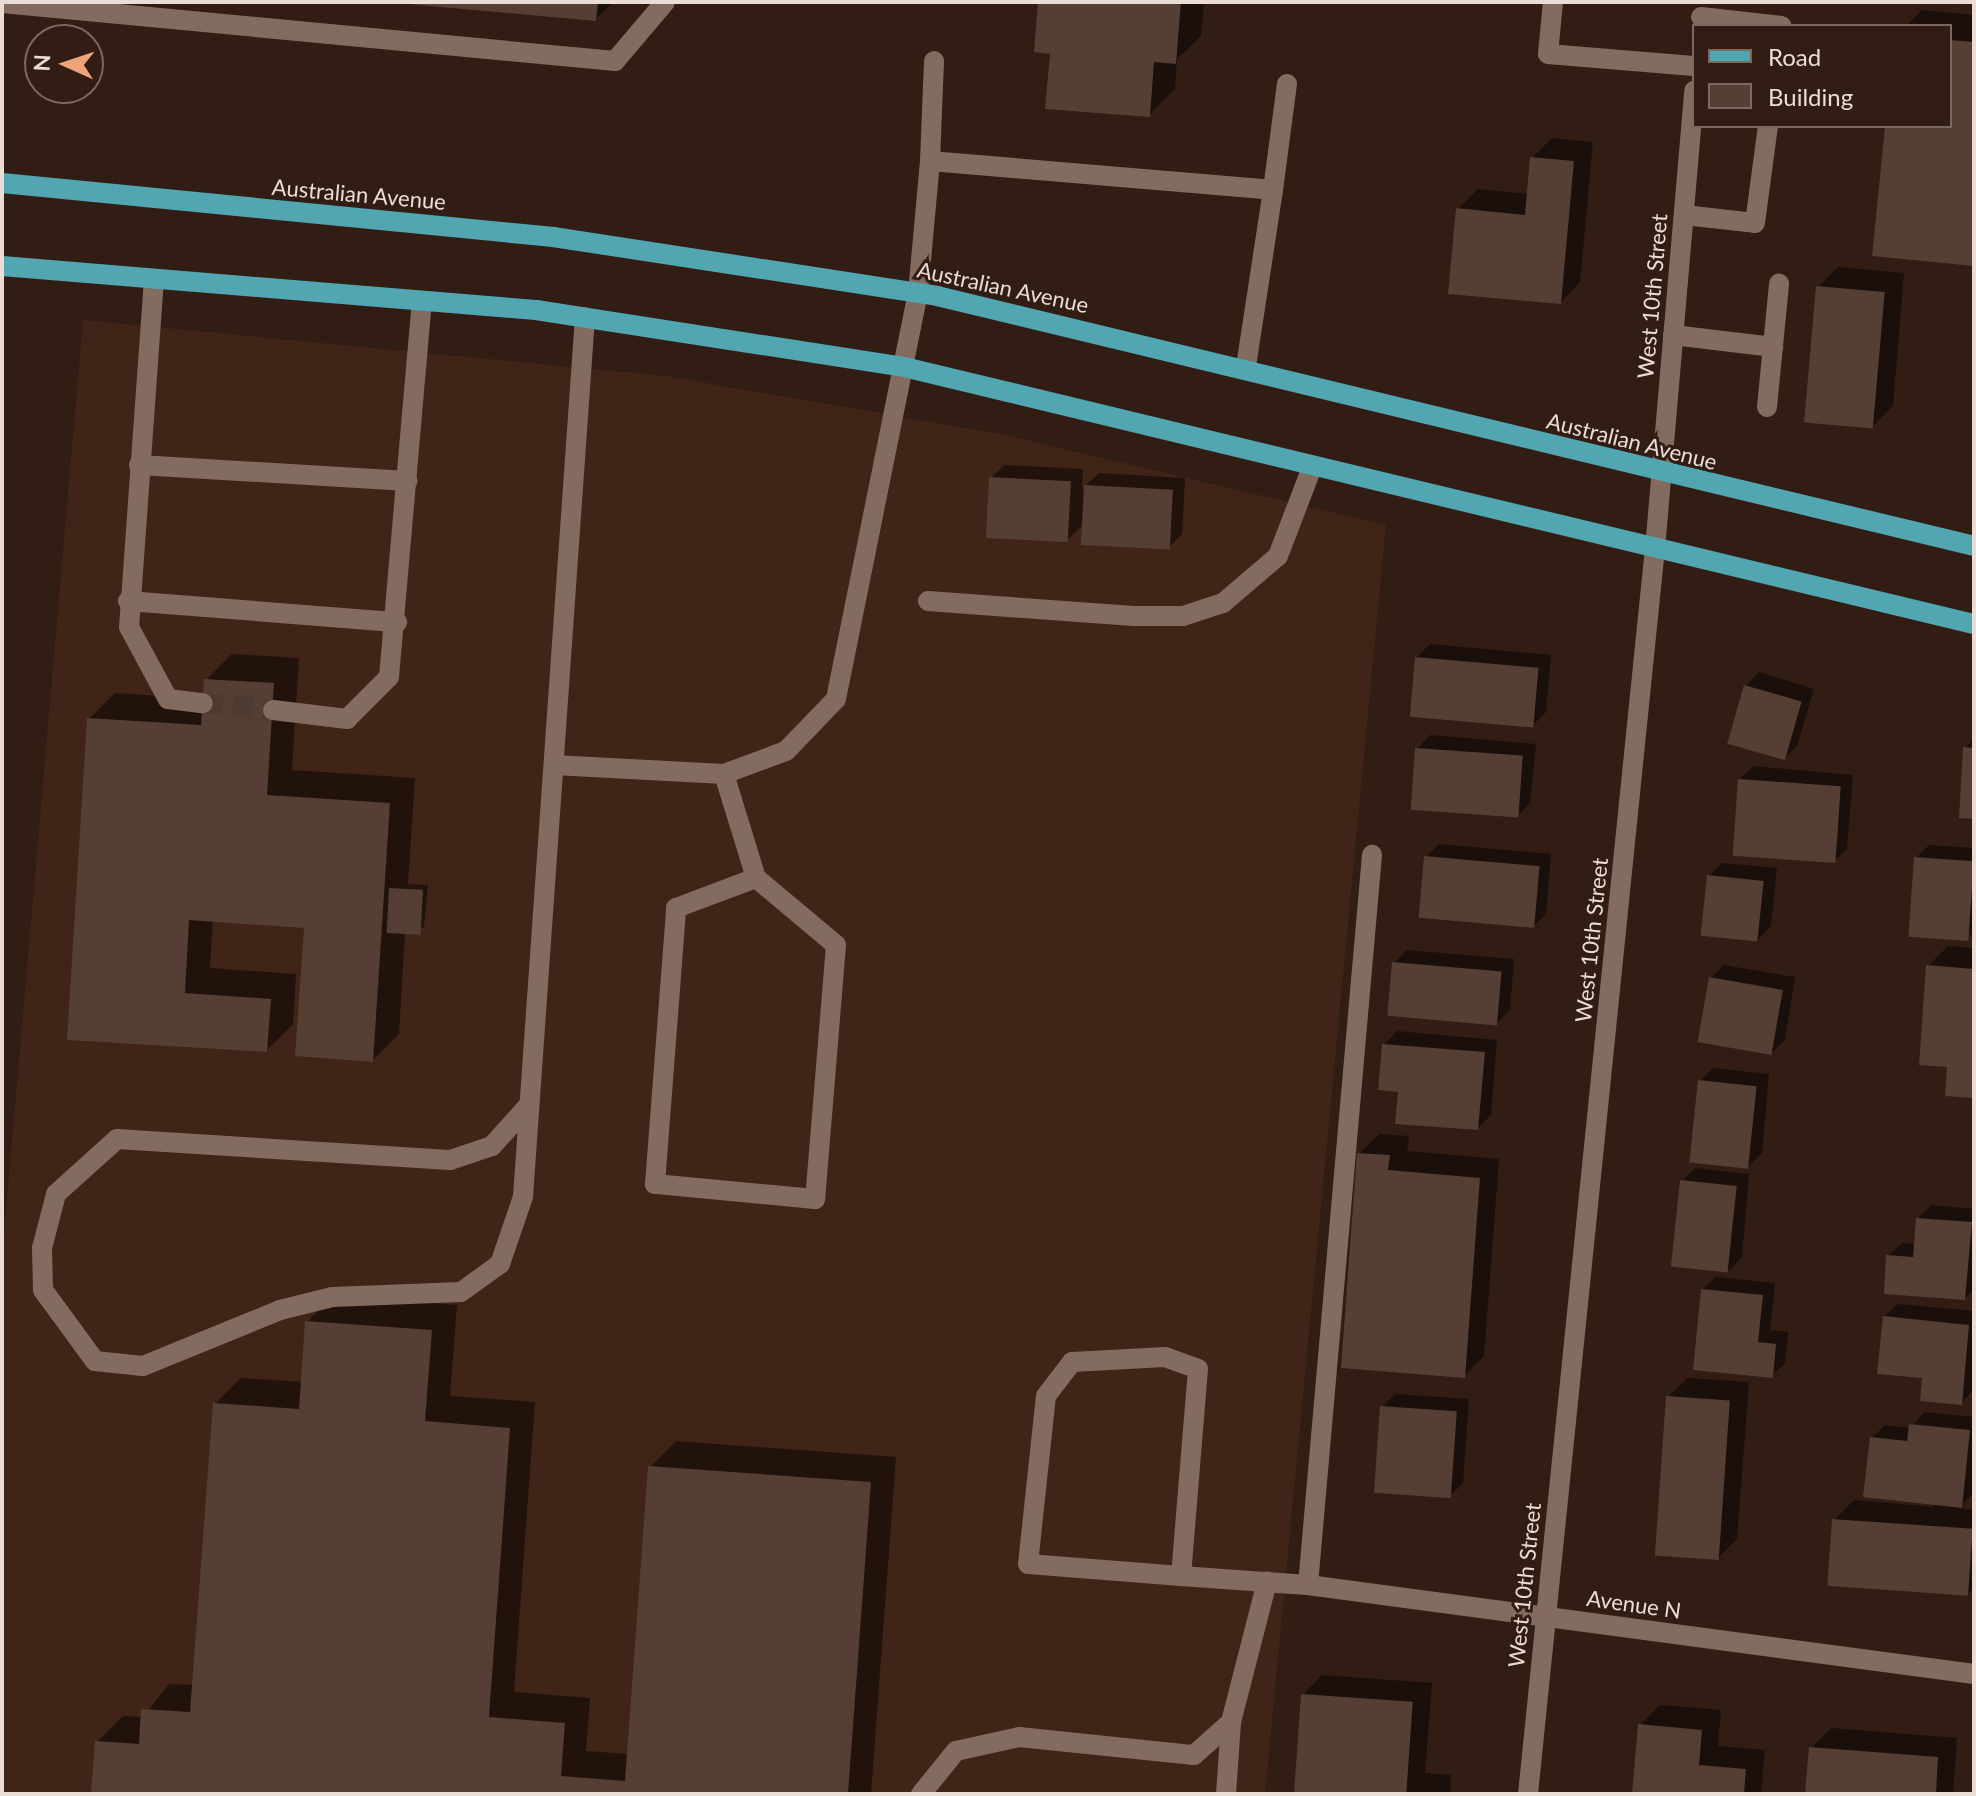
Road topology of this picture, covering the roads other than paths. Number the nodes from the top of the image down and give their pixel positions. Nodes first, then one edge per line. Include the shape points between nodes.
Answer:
1 (665, 2) edge
2 (1553, 2) edge
3 (2, 3) edge
4 (1701, 15) edge
5 (1766, 24) edge
6 (934, 61) dead end
7 (1692, 66) edge
8 (1287, 84) dead end
9 (1692, 116) edge
10 (1768, 128) edge
11 (930, 161) junction
12 (2, 183) edge
13 (1273, 190) junction
14 (1684, 215) junction
15 (2, 266) edge
16 (154, 279) junction
17 (1779, 284) dead end
18 (918, 293) junction
19 (422, 301) junction
20 (585, 317) junction
21 (1673, 335) junction
22 (1773, 347) junction
23 (904, 367) junction
24 (1246, 367) junction
25 (1767, 407) dead end
26 (139, 465) junction
27 (1313, 465) junction
28 (1661, 473) junction
29 (408, 481) junction
30 (1974, 546) edge
31 (1655, 549) junction
32 (128, 601) junction
33 (928, 601) dead end
34 (397, 622) junction
35 (1974, 624) edge
36 (203, 703) tunnel mouth
37 (273, 710) tunnel mouth
38 (554, 765) junction
39 (724, 774) junction
40 (1372, 855) dead end
41 (756, 878) junction
42 (529, 1105) junction
43 (1181, 1576) junction
44 (1288, 1583) junction
45 (1545, 1617) junction
46 (1974, 1674) edge
47 (1231, 1722) junction
48 (921, 1794) edge
49 (1226, 1794) edge
50 (1528, 1794) edge

1 - 3 street via 615,61
2 - 7 street via 1548,54
4 - 5 street
6 - 11 street
8 - 13 street
9 - 14 street, West 10th Street
10 - 14 street via 1755,223
11 - 13 street
11 - 18 street
12 - 18 main road, Australian Avenue via 553,237
13 - 24 street
14 - 21 street, West 10th Street
15 - 16 main road
16 - 19 main road
16 - 26 street
17 - 22 street
18 - 23 street
18 - 24 main road, Australian Avenue
19 - 20 main road
19 - 29 street
20 - 23 main road
20 - 38 street
21 - 22 street
21 - 28 street, West 10th Street
22 - 25 street
23 - 27 main road
23 - 39 street via 836,699 786,751
24 - 28 main road, Australian Avenue
26 - 29 street
26 - 32 street
27 - 31 main road
27 - 33 street via 1278,556 1223,603 1183,616 1133,616
28 - 30 main road, Australian Avenue
28 - 31 street, West 10th Street
29 - 34 street
31 - 35 main road
31 - 45 street, West 10th Street
32 - 34 street
32 - 36 street via 129,627 168,699
34 - 37 street via 389,677 347,719
38 - 39 street
38 - 42 street
39 - 41 street
40 - 44 street
41 - 41 street via 836,945 815,1199 655,1184 676,908
42 - 42 street via 523,1197 500,1264 461,1292 332,1297 143,1366 95,1361 43,1290 42,1248 56,1194 117,1139 450,1160 492,1146
43 - 43 street, Avenue N via 1028,1564 1046,1396 1072,1362 1165,1357 1198,1369
43 - 44 street, Avenue N
44 - 45 street, Avenue N
44 - 47 street
45 - 46 street, Avenue N
45 - 50 street, West 10th Street
47 - 48 street via 1194,1755 1019,1737 956,1751
47 - 49 street

